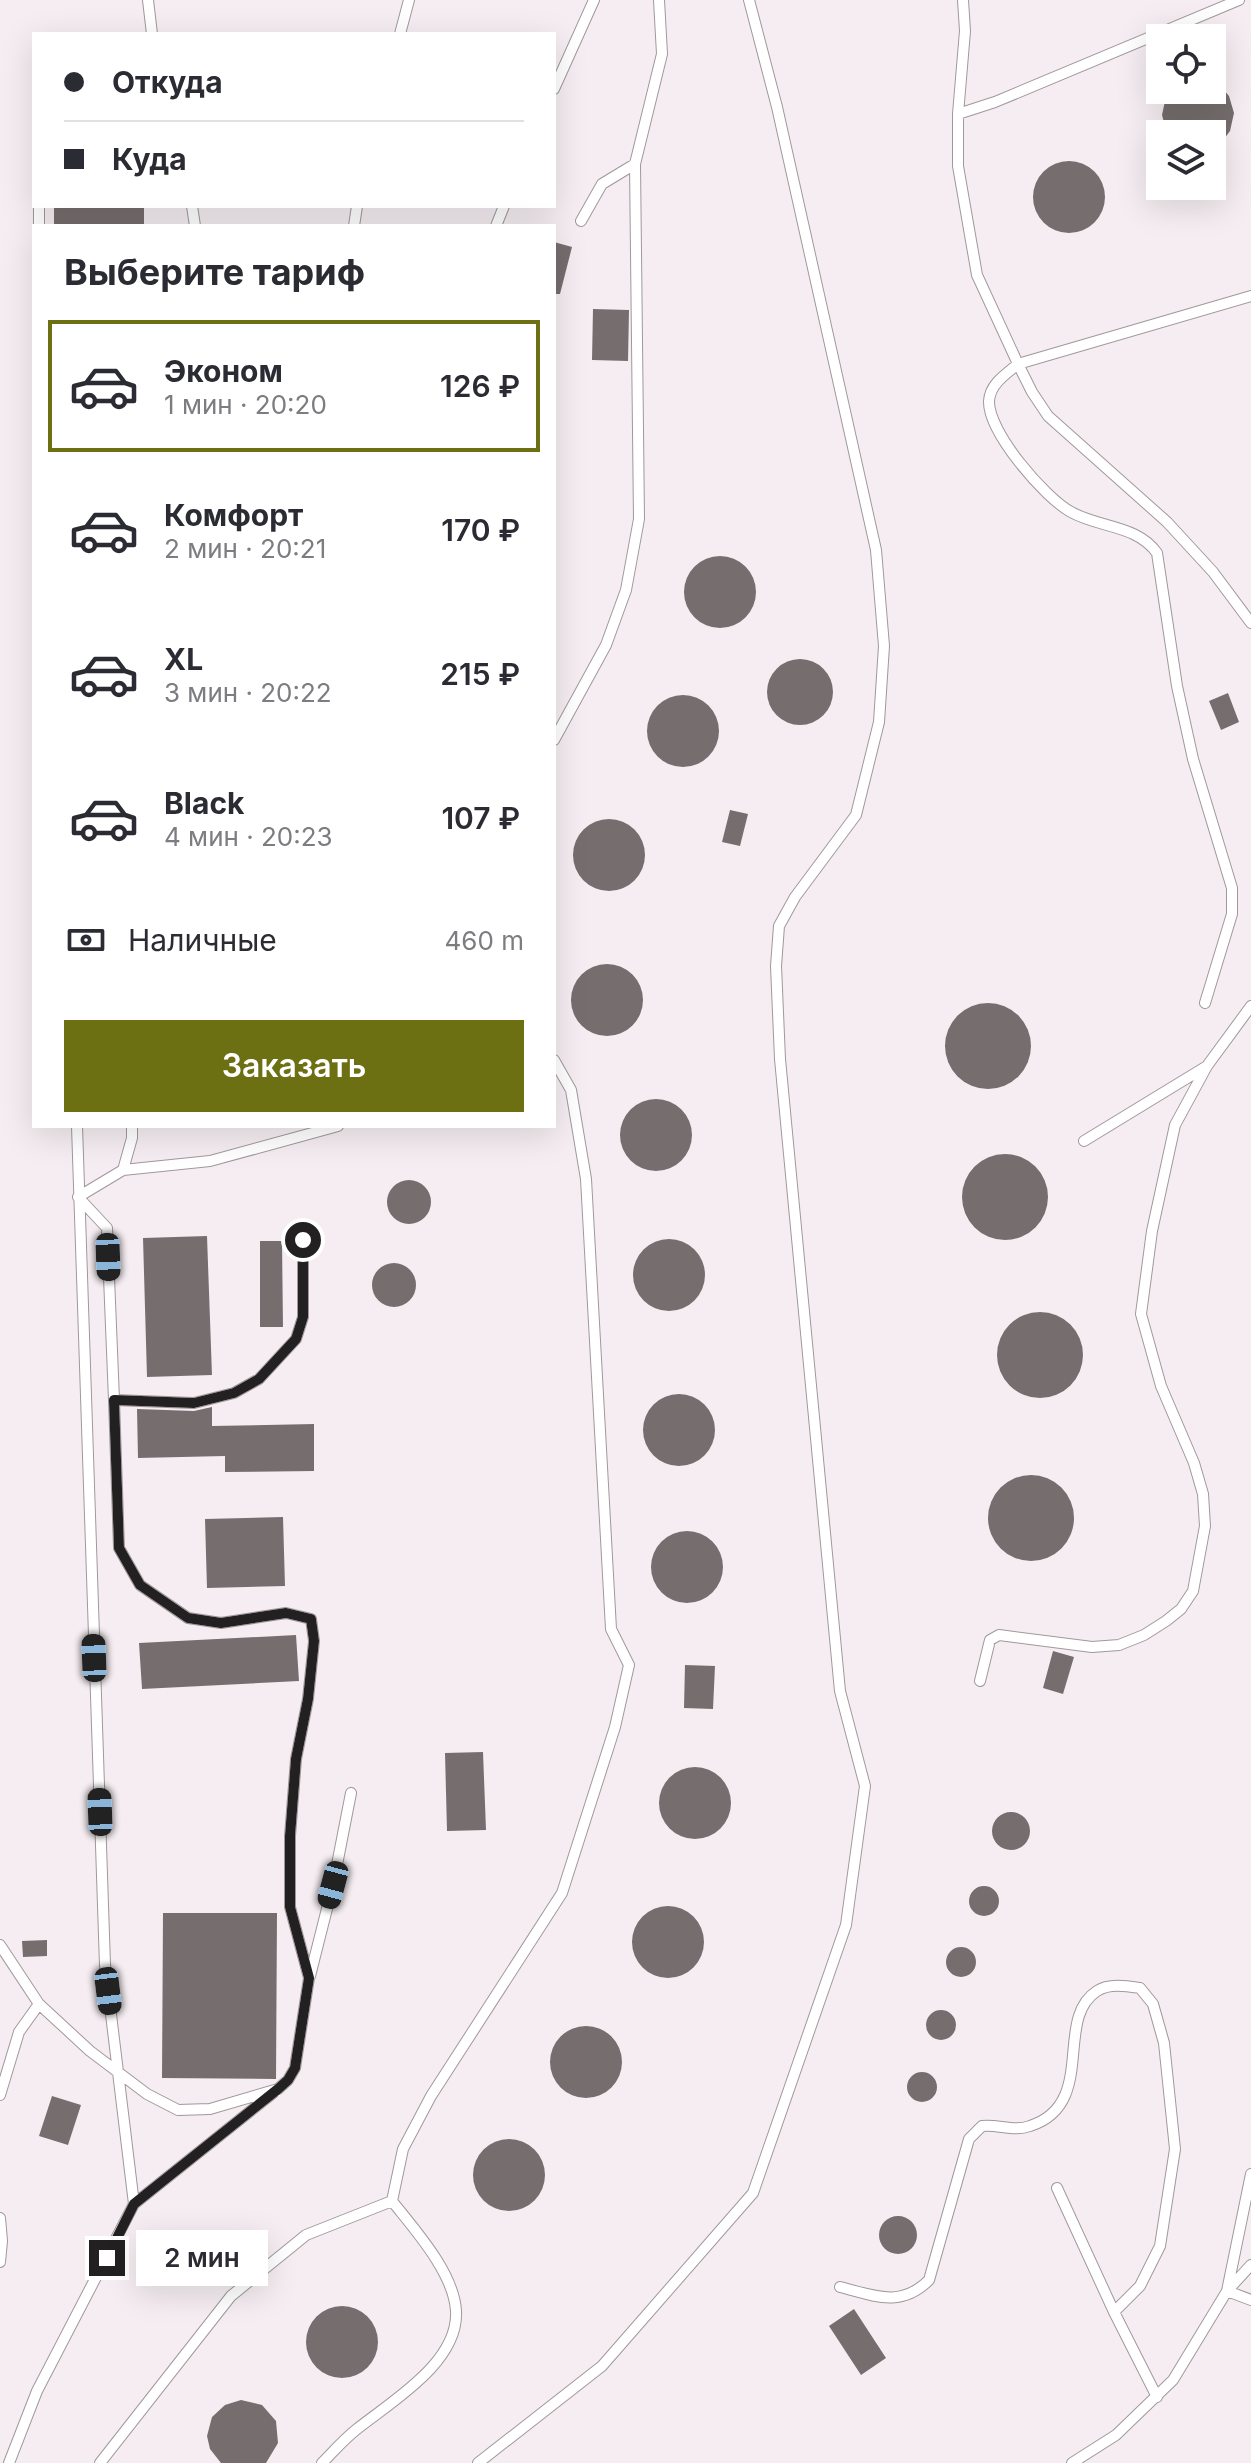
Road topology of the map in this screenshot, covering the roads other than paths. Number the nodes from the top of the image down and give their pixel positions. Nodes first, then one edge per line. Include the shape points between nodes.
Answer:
1 (148, 0) edge
2 (409, 0) edge
3 (594, 0) edge
4 (659, 0) edge
5 (749, 0) edge
6 (963, 0) edge
7 (1239, 0) edge
8 (152, 32) edge
9 (401, 32) edge
10 (556, 85) edge
11 (958, 114) junction
12 (635, 164) junction
13 (581, 221) dead end
14 (1251, 296) edge
15 (1018, 364) junction
16 (1251, 623) edge
17 (556, 736) edge
18 (1205, 1003) dead end
19 (1251, 1006) edge
20 (556, 1064) edge
21 (1207, 1066) junction
22 (77, 1128) edge
23 (132, 1128) edge
24 (331, 1128) edge
25 (1084, 1141) dead end
26 (123, 1170) junction
27 (78, 1197) junction
28 (303, 1240) dead end
29 (114, 1400) junction
30 (980, 1681) dead end
31 (351, 1793) dead end
32 (0, 1945) edge
33 (309, 1978) junction
34 (39, 2004) junction
35 (117, 2070) junction
36 (278, 2089) junction
37 (0, 2095) edge
38 (1251, 2174) edge
39 (1057, 2188) dead end
40 (392, 2201) junction
41 (134, 2204) junction
42 (0, 2218) edge
43 (0, 2262) edge
44 (1251, 2265) edge
45 (840, 2287) dead end
46 (1227, 2291) junction
47 (1251, 2300) edge
48 (1114, 2312) junction
49 (1157, 2397) junction
50 (9, 2463) edge
51 (100, 2463) edge
52 (322, 2463) edge
53 (478, 2463) edge
54 (1072, 2463) edge

1 - 8 lane
2 - 9 lane
3 - 10 lane
4 - 12 lane via 662,54
5 - 53 lane via 876,550 884,646 879,722 856,815 784,916 776,966 780,1059 840,1691 865,1786 846,1925 753,2193 602,2366
6 - 11 lane
7 - 11 lane
11 - 15 lane via 958,166 977,275
12 - 13 lane via 602,184
12 - 17 lane via 639,519 626,590 606,645
14 - 15 lane
15 - 16 lane via 1048,416 1167,522
15 - 18 lane via 994,385 989,402 995,425 1028,476 1069,511 1137,534 1157,553 1186,730 1232,888 1232,914
19 - 21 lane
20 - 40 lane via 571,1090 586,1179 611,1629 629,1665 615,1727 562,1893 431,2096 403,2149
21 - 25 lane
21 - 30 lane via 1175,1125 1141,1314 1161,1386 1203,1494 1205,1526 1193,1591 1166,1621 1119,1645 1092,1647 999,1635 990,1640
22 - 27 lane
23 - 26 lane
24 - 26 lane via 210,1161
26 - 27 lane
27 - 29 lane via 107,1228
27 - 35 lane via 105,1965
28 - 29 lane via 303,1317 296,1339 259,1379 234,1393 194,1403
29 - 33 lane via 119,1548 140,1585 188,1618 221,1623 286,1613 311,1619 314,1641 290,1836 290,1907
31 - 33 lane
32 - 34 lane
33 - 36 lane via 295,2068
34 - 35 lane
34 - 37 lane via 19,2032
35 - 36 lane via 178,2110 210,2109
35 - 41 lane
36 - 41 lane
38 - 46 lane
39 - 48 lane
40 - 51 lane via 306,2235 231,2296
40 - 52 lane via 446,2279 456,2310 451,2341 432,2367
41 - 50 lane via 37,2391
42 - 43 lane
44 - 46 lane
45 - 48 lane via 900,2298 916,2293 929,2280 969,2139 982,2126 1011,2129 1047,2119 1071,2083 1076,2031 1087,2001 1099,1989 1120,1986 1140,1988 1153,2004 1164,2043 1175,2149 1160,2246 1140,2286
46 - 47 lane
46 - 49 lane
48 - 49 lane
49 - 54 lane via 1116,2435

